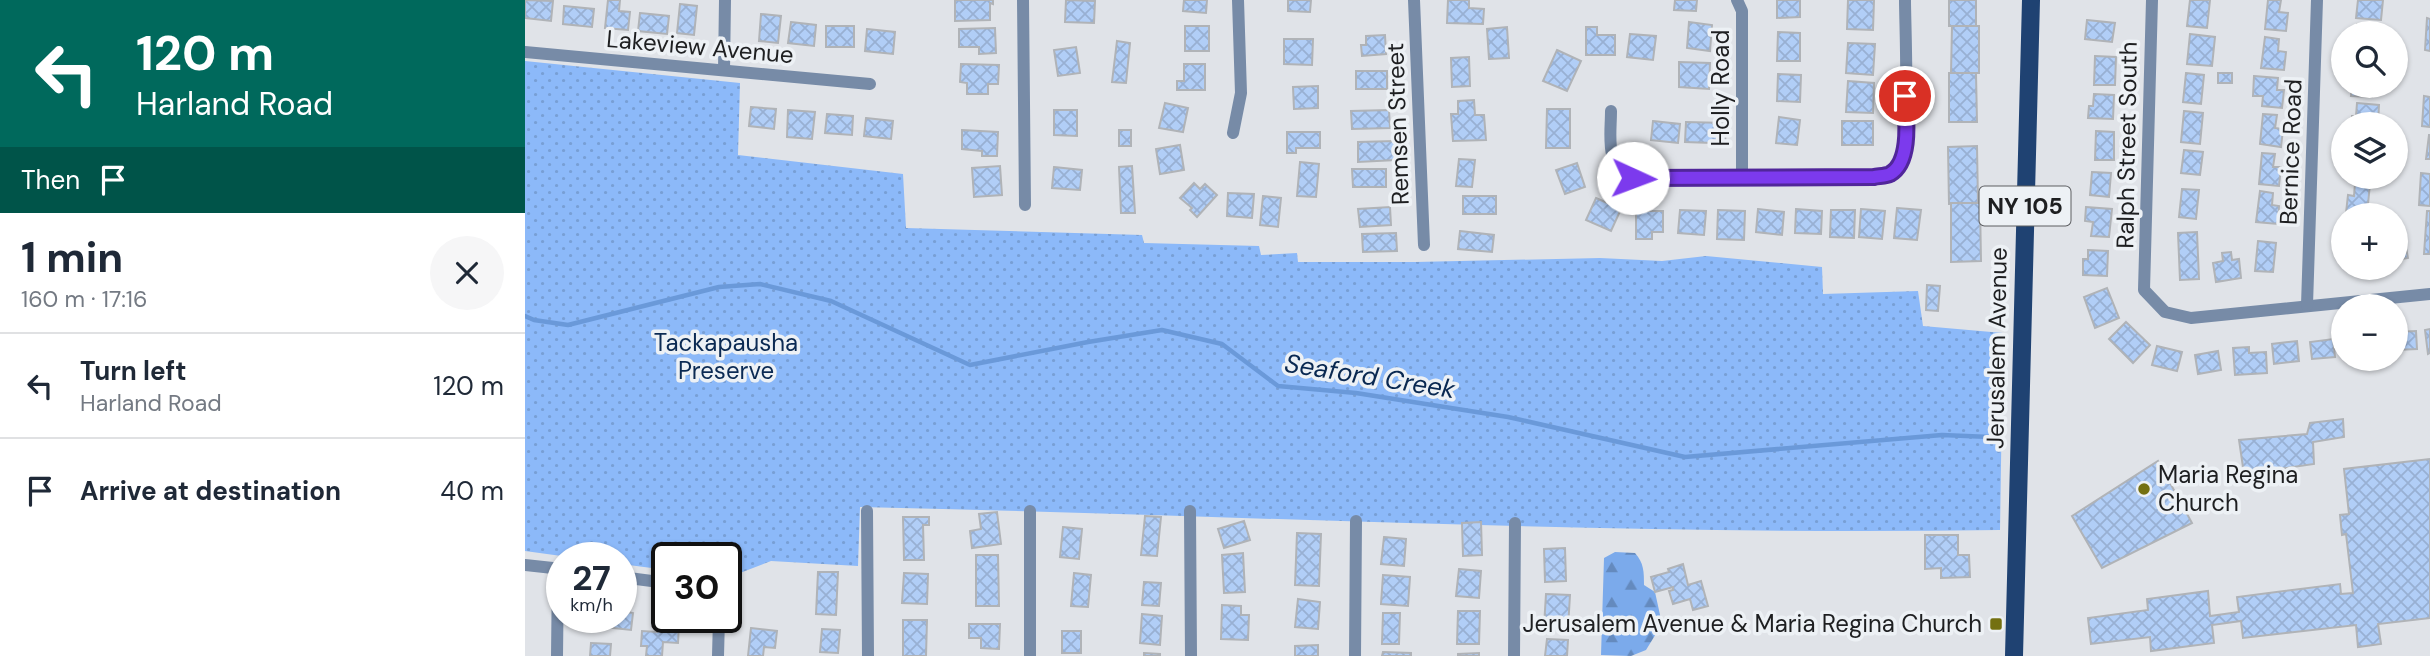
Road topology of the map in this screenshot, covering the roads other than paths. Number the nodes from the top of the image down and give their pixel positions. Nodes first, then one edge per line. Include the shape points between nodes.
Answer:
1 (725, 0) edge
2 (1023, 0) edge
3 (1238, 0) edge
4 (1414, 0) edge
5 (1737, 0) edge
6 (1905, 0) edge
7 (2031, 0) edge
8 (2152, 0) edge
9 (2317, 0) edge
10 (525, 52) edge
11 (725, 70) junction
12 (870, 84) dead end
13 (1611, 110) dead end
14 (1233, 133) dead end
15 (1742, 177) junction
16 (1025, 205) dead end
17 (1424, 245) dead end
18 (2430, 294) edge
19 (2307, 305) junction
20 (867, 511) dead end
21 (1030, 511) dead end
22 (1190, 511) dead end
23 (1356, 522) dead end
24 (1515, 523) dead end
25 (525, 565) edge
26 (546, 567) edge
27 (558, 633) edge
28 (719, 633) edge
29 (557, 656) edge
30 (718, 656) edge
31 (868, 656) edge
32 (1030, 656) edge
33 (1191, 656) edge
34 (1355, 656) edge
35 (1514, 656) edge
36 (2014, 656) edge

1 - 11 street
2 - 16 street
3 - 14 street via 1241,93
4 - 17 street, Remsen Street
5 - 15 street, Holly Road via 1742,11
6 - 15 street via 1906,143 1898,167 1874,177
7 - 36 main road, Jerusalem Avenue / NY 105
8 - 19 street, Ralph Street South via 2144,290 2165,312 2191,318
9 - 19 street, Bernice Road
10 - 11 street, Lakeview Avenue
11 - 12 street, Lakeview Avenue
13 - 15 street via 1611,155 1623,174 1645,179
18 - 19 street
20 - 31 street
21 - 32 street
22 - 33 street
23 - 34 street
24 - 35 street
25 - 26 street
27 - 29 street
28 - 30 street

